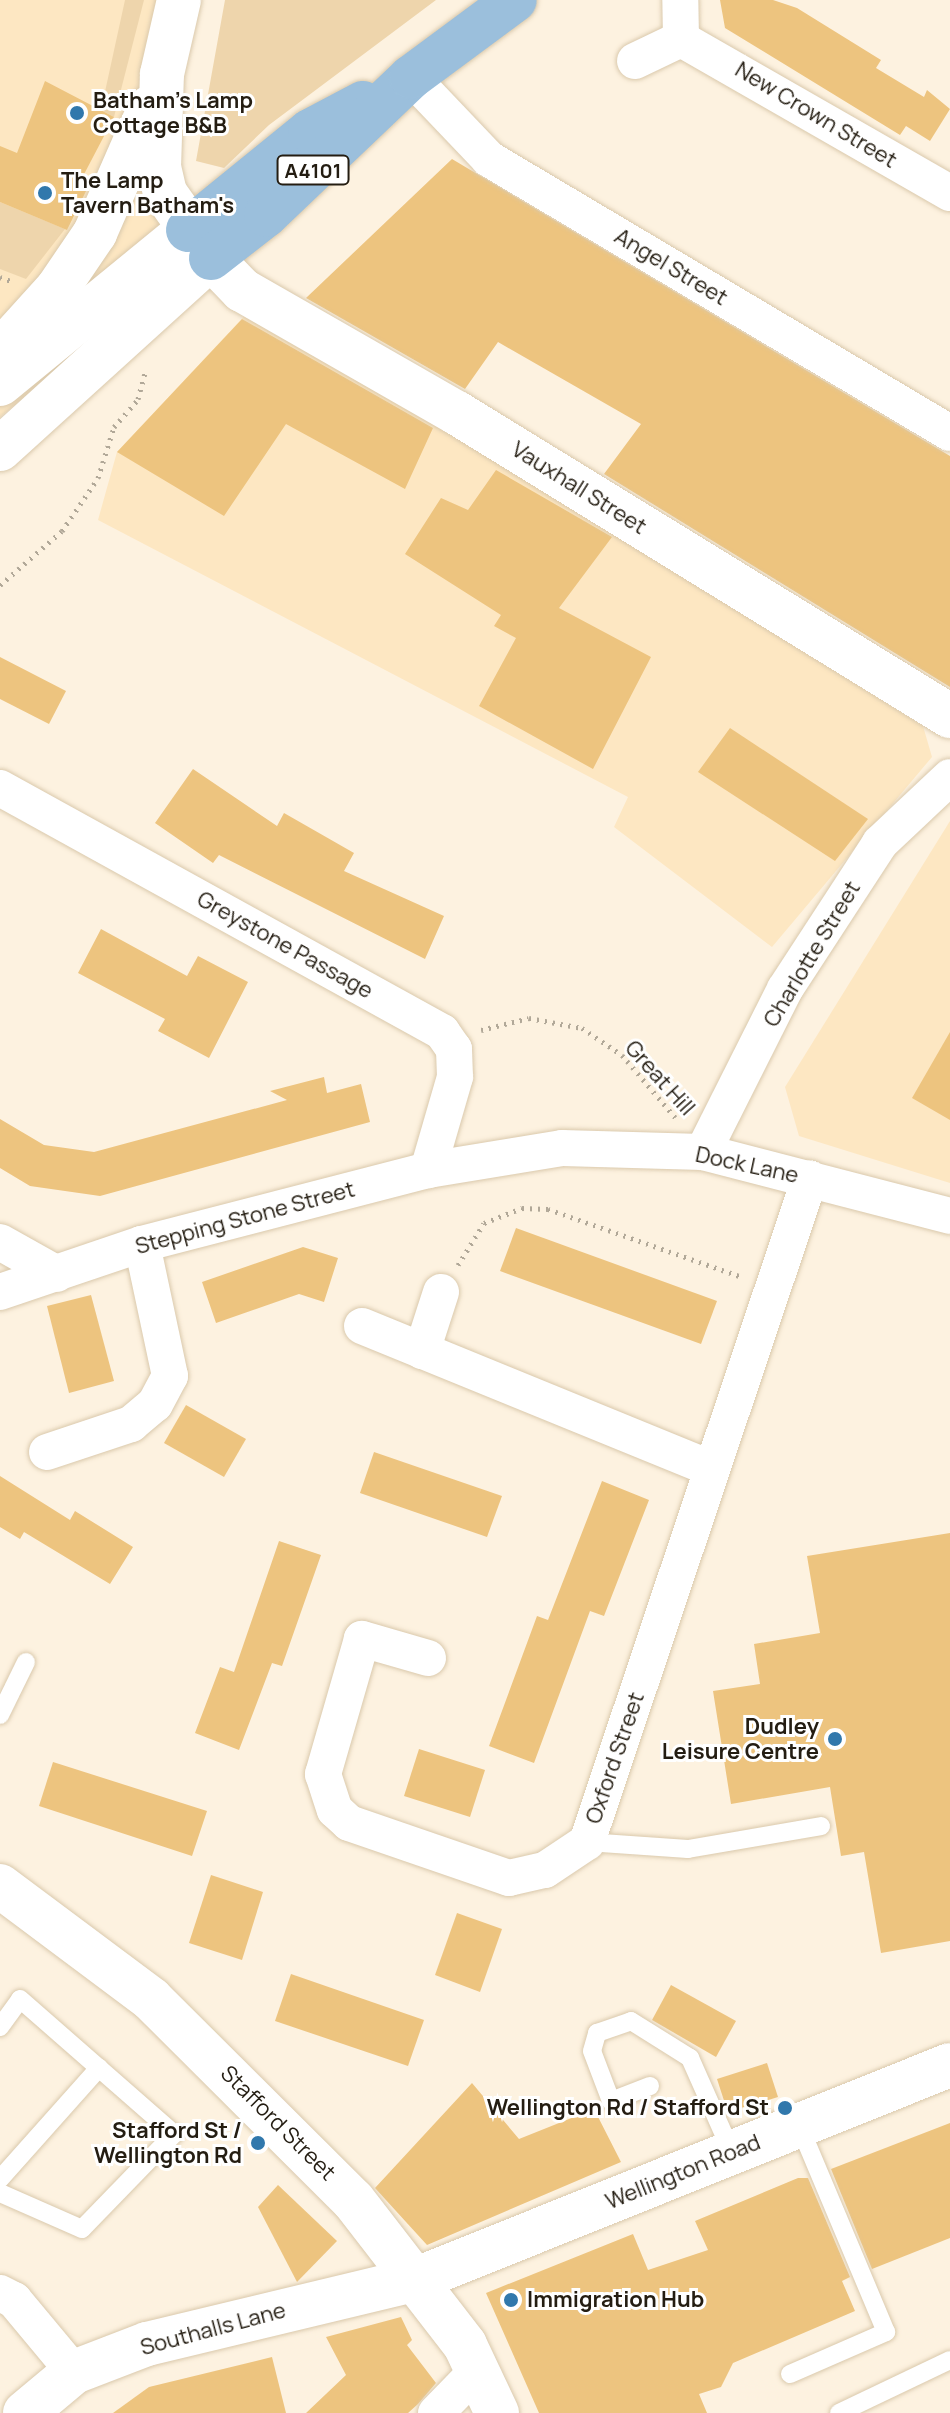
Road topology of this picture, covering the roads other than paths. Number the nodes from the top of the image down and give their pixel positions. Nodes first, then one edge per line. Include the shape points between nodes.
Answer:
1 (179, 0) edge
2 (515, 0) edge
3 (680, 0) edge
4 (681, 39) junction
5 (635, 61) dead end
6 (162, 74) junction
7 (411, 77) junction
8 (950, 193) edge
9 (199, 244) junction
10 (0, 352) edge
11 (0, 384) edge
12 (950, 433) edge
13 (0, 449) edge
14 (950, 716) edge
15 (950, 777) edge
16 (0, 788) edge
17 (703, 1152) junction
18 (492, 1157) joint
19 (428, 1170) junction
20 (810, 1178) junction
21 (950, 1216) edge
22 (0, 1242) edge
23 (142, 1244) junction
24 (57, 1274) junction
25 (0, 1292) edge
26 (441, 1292) road end
27 (362, 1326) dead end
28 (422, 1351) junction
29 (47, 1452) dead end
30 (712, 1469) junction
31 (428, 1658) dead end
32 (26, 1662) dead end
33 (0, 1715) edge
34 (821, 1826) dead end
35 (587, 1842) junction
36 (0, 1886) edge
37 (0, 2027) edge
38 (950, 2065) edge
39 (99, 2068) junction
40 (650, 2086) dead end
41 (799, 2125) junction
42 (732, 2153) junction
43 (0, 2179) edge
44 (0, 2193) edge
45 (417, 2279) junction
46 (0, 2293) edge
47 (950, 2360) edge
48 (479, 2369) junction
49 (74, 2372) junction
50 (790, 2374) dead end
51 (25, 2413) edge
52 (436, 2413) edge
53 (497, 2413) edge
54 (839, 2413) edge

1 - 6 main road
2 - 7 main road, A4101
3 - 4 street
4 - 5 street
4 - 8 street, New Crown Street
6 - 9 main road, Vauxhall Street via 159,168 165,193
6 - 10 main road via 95,233 57,289
7 - 9 main road, A4101 via 310,131
7 - 12 street, Angel Street via 489,159
9 - 11 main road
9 - 13 main road
9 - 14 main road, Vauxhall Street via 242,290 457,413
15 - 17 street, Charlotte Street via 880,843 785,989
16 - 19 street, Greystone Passage via 442,1032 454,1049 455,1077
17 - 18 street, Dock Lane via 562,1148
17 - 20 street, Dock Lane
18 - 19 street, Stepping Stone Street
19 - 23 street, Stepping Stone Street
20 - 21 street, Dock Lane
20 - 30 street, Oxford Street
22 - 24 street
23 - 24 street, Stepping Stone Street
23 - 29 street via 170,1376 155,1404 131,1424
24 - 25 street, Stepping Stone Street
26 - 28 street
27 - 28 street
28 - 30 street
30 - 35 street, Oxford Street
31 - 35 street, Oxford Street via 362,1639 323,1774 335,1810 349,1823 509,1878 545,1870
32 - 33 lane
34 - 35 lane via 688,1849
36 - 45 main road, Stafford Street via 139,1990 219,2063 353,2200
37 - 39 lane via 20,1999
38 - 41 main road, Wellington Road
39 - 43 lane
39 - 44 lane via 174,2134 82,2229
40 - 42 lane via 611,2101 592,2051 597,2033 631,2021 690,2058
41 - 42 main road, Wellington Road
41 - 50 lane via 886,2332
42 - 45 main road, Wellington Road
45 - 48 main road, Stafford Street
45 - 49 main road, Southalls Lane via 147,2344
46 - 49 street via 14,2300
47 - 54 lane
48 - 52 street
48 - 53 main road, Stafford Street
49 - 51 main road, Southalls Lane

